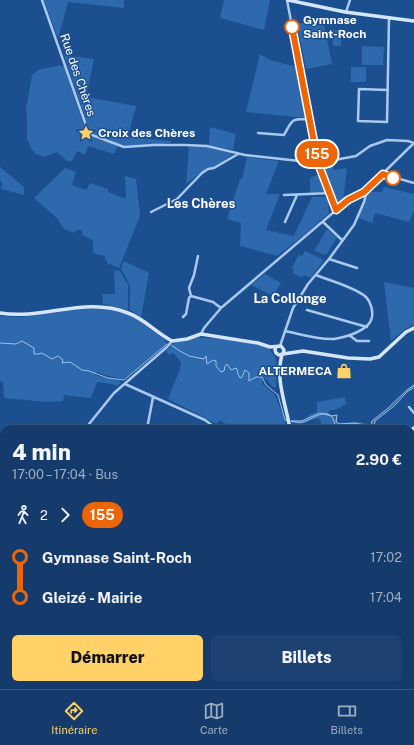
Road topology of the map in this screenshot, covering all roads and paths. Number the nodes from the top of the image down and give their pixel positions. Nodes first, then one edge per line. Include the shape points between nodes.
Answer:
1 (42, 0) edge
2 (288, 0) edge
3 (350, 0) edge
4 (345, 12) junction
5 (389, 18) junction
6 (414, 21) edge
7 (388, 90) junction
8 (309, 119) junction
9 (258, 133) dead end
10 (414, 143) edge
11 (238, 154) junction
12 (318, 163) junction
13 (383, 174) junction
14 (414, 184) edge
15 (367, 189) junction
16 (331, 193) junction
17 (297, 194) junction
18 (284, 195) dead end
19 (336, 210) junction
20 (151, 212) dead end
21 (285, 222) dead end
22 (323, 222) junction
23 (342, 240) junction
24 (198, 256) dead end
25 (329, 259) junction
26 (357, 268) dead end
27 (316, 275) junction
28 (191, 296) junction
29 (221, 308) junction
30 (308, 310) dead end
31 (0, 313) edge
32 (183, 317) dead end
33 (367, 327) junction
34 (414, 328) edge
35 (285, 331) junction
36 (201, 334) junction
37 (349, 335) junction
38 (172, 341) junction
39 (369, 341) dead end
40 (278, 349) junction
41 (293, 352) junction
42 (282, 354) junction
43 (280, 362) junction
44 (125, 384) junction
45 (154, 397) junction
46 (409, 407) dead end
47 (414, 414) edge
48 (87, 425) edge
49 (148, 425) edge
50 (212, 425) edge
51 (290, 425) edge

1 - 11 street, Rue des Chères via 90,134 124,147 207,146
2 - 4 street
2 - 8 street
3 - 4 street
4 - 5 street
5 - 6 street
5 - 7 street
7 - 7 street via 387,122 358,121 359,89
8 - 9 street via 292,120 284,135
8 - 12 street
10 - 12 street, Rue des Chères via 387,140 370,146 356,156
10 - 13 street
11 - 12 street, Rue des Chères
11 - 20 street via 202,173 177,199
12 - 16 street
13 - 14 street
13 - 15 street
15 - 19 street
15 - 23 street via 358,218
16 - 17 street
16 - 19 street
17 - 18 street
17 - 21 street
19 - 22 street
22 - 23 street
22 - 29 street
23 - 25 street
24 - 28 street via 190,288
25 - 26 street
25 - 27 street
27 - 33 street via 367,298 372,310 372,320
27 - 35 street via 293,308
28 - 29 street via 213,302
28 - 32 street
29 - 36 street
30 - 33 street
31 - 38 street via 32,314 93,306 112,307 138,317
33 - 37 street
34 - 41 street via 379,356 370,359
35 - 37 street via 317,338 334,339
35 - 40 street
36 - 38 street
36 - 40 street via 258,343
37 - 39 street via 357,341
38 - 44 street
40 - 41 street
40 - 42 street
40 - 42 street via 279,355
40 - 43 street
41 - 42 street
42 - 43 street
43 - 51 street via 280,386
44 - 45 street
44 - 48 street via 108,399
45 - 49 street
45 - 50 street
46 - 47 street

